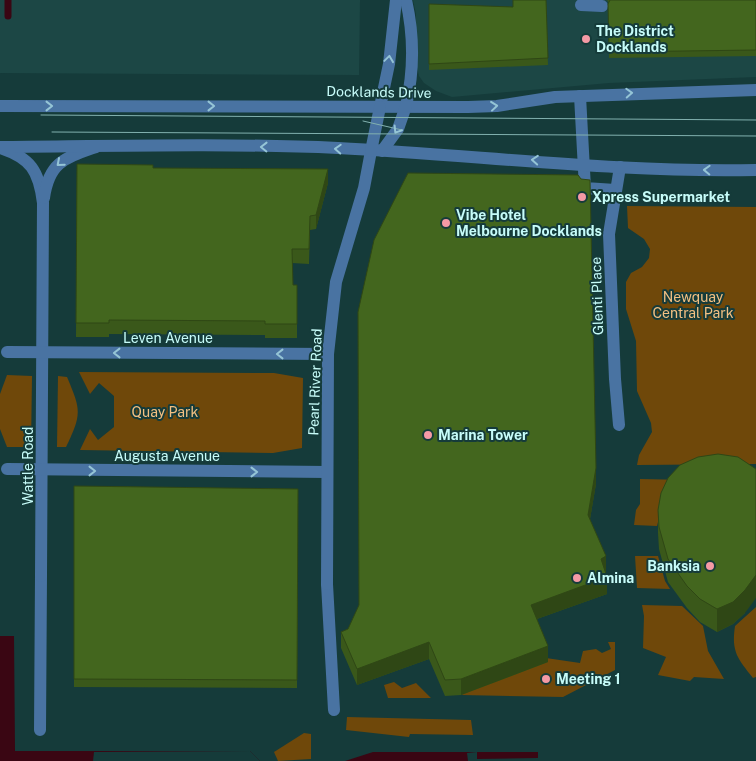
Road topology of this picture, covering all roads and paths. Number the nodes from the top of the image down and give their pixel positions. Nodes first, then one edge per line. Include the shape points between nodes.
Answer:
1 (396, 0) edge
2 (406, 0) edge
3 (581, 5) dead end
4 (602, 6) dead end
5 (756, 90) edge
6 (580, 96) junction
7 (0, 106) edge
8 (406, 106) junction
9 (380, 107) junction
10 (100, 146) junction
11 (0, 148) edge
12 (377, 151) junction
13 (584, 164) junction
14 (620, 167) junction
15 (756, 170) edge
16 (615, 190) junction
17 (43, 203) junction
18 (7, 352) dead end
19 (43, 353) junction
20 (328, 354) junction
21 (619, 425) dead end
22 (6, 469) dead end
23 (43, 471) junction
24 (327, 472) junction
25 (334, 710) dead end
26 (40, 730) dead end

9 -> 1 street, Pearl River Road
2 - 8 street, Pearl River Road via 412,28 412,64
3 - 4 street
6 -> 5 street, Docklands Drive
8 -> 6 street, Docklands Drive via 489,107
6 - 13 street
7 -> 9 street, Docklands Drive
8 - 9 street, Docklands Drive
8 -> 12 street, Pearl River Road via 398,129
9 - 12 street, Pearl River Road
10 - 11 street
12 -> 10 street
10 -> 17 street, Wattle Road via 60,162 49,177
11 - 17 street, Wattle Road via 21,156 32,166
13 -> 12 street
12 - 20 street, Pearl River Road via 336,282
13 - 14 street
13 - 16 street via 584,188
15 -> 14 street
14 - 16 street, Glenti Place
16 - 21 street, Glenti Place via 609,234
17 - 19 street, Wattle Road
18 - 19 street, Leven Avenue
20 -> 19 street, Leven Avenue
19 - 23 street, Wattle Road
20 - 24 street, Pearl River Road
22 - 23 street, Augusta Avenue
23 -> 24 street, Augusta Avenue
23 - 26 street, Wattle Road
24 - 25 street, Pearl River Road via 327,584

